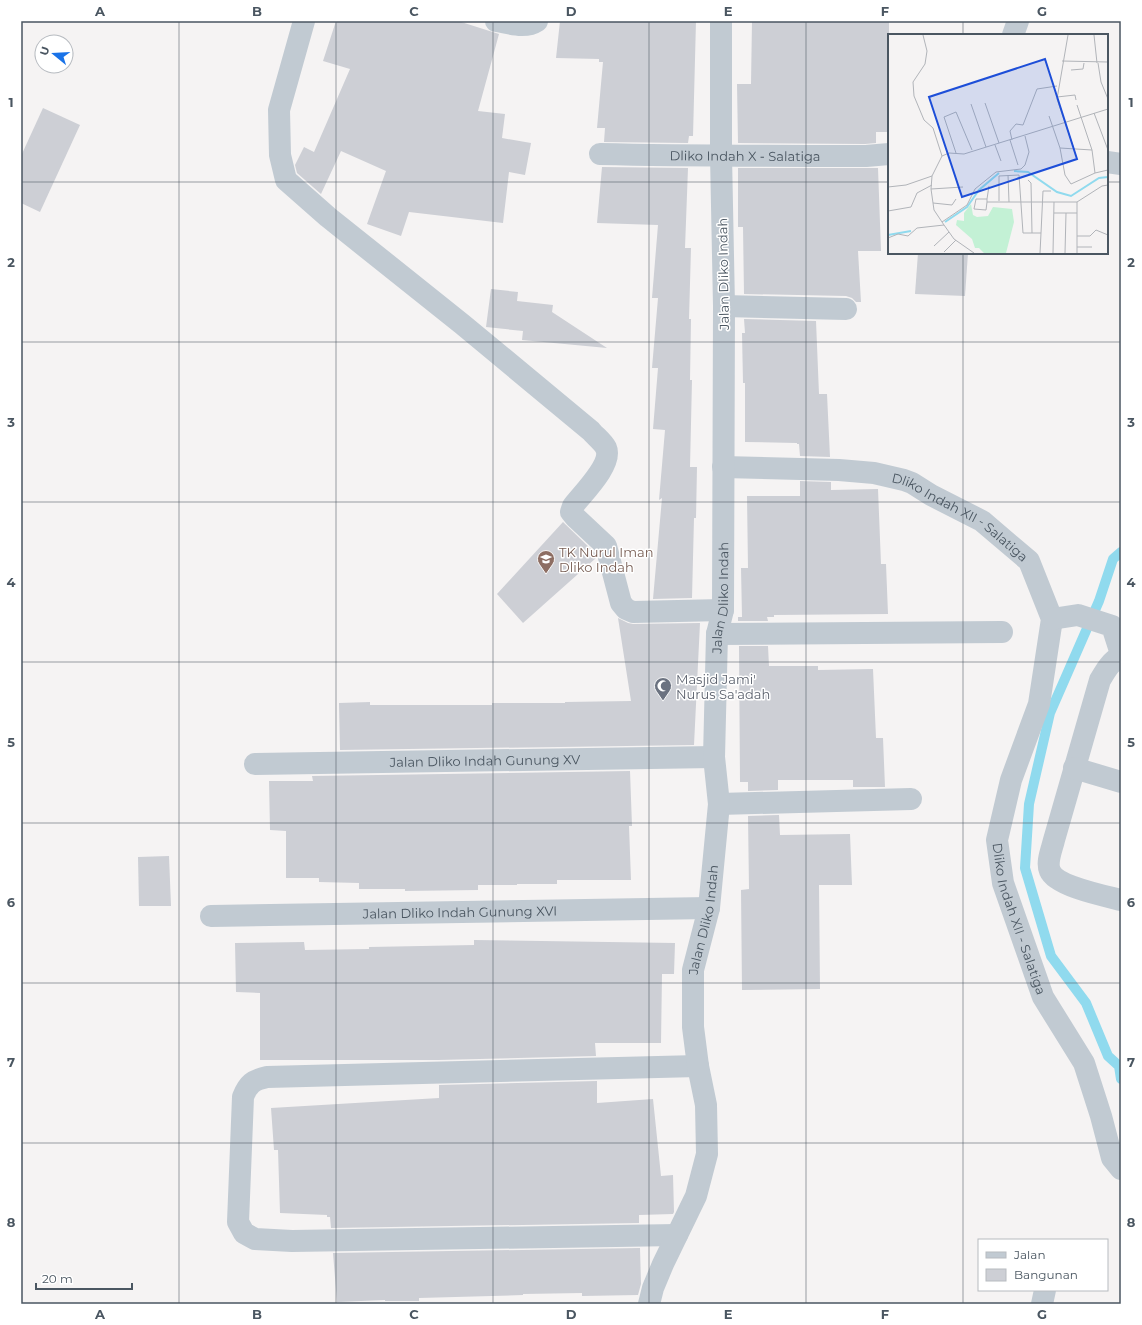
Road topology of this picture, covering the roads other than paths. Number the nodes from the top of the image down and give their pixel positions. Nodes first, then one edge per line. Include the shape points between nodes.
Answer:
1 (304, 21) edge
2 (496, 21) edge
3 (537, 21) edge
4 (721, 21) edge
5 (1018, 21) edge
6 (1013, 34) edge
7 (600, 154) dead end
8 (888, 154) edge
9 (721, 155) junction
10 (1108, 162) edge
11 (1121, 164) edge
12 (724, 306) junction
13 (846, 309) dead end
14 (723, 467) junction
15 (723, 610) junction
16 (1052, 619) junction
17 (1002, 632) dead end
18 (718, 634) junction
19 (1121, 655) edge
20 (714, 757) junction
21 (255, 764) dead end
22 (1074, 768) junction
23 (1121, 782) edge
24 (911, 799) dead end
25 (719, 804) junction
26 (1121, 900) edge
27 (709, 908) junction
28 (211, 916) dead end
29 (698, 1066) junction
30 (1121, 1169) edge
31 (677, 1235) junction
32 (1045, 1291) edge
33 (649, 1304) edge
34 (1042, 1304) edge

1 - 15 street via 279,110 280,155 286,180 591,431 606,448 602,469 572,506 571,512 606,546 621,603 626,609 633,612
2 - 3 street via 521,25
4 - 9 street, Jalan Dliko Indah
5 - 6 street
7 - 9 street, Dliko Indah X - Salatiga
8 - 9 street, Dliko Indah X - Salatiga
9 - 12 street, Jalan Dliko Indah
10 - 11 street
12 - 13 street
12 - 14 street, Jalan Dliko Indah
14 - 15 street, Jalan Dliko Indah
14 - 16 street, Dliko Indah XII - Salatiga via 874,473 912,483 982,521 1029,561
15 - 18 street, Jalan Dliko Indah
16 - 19 street via 1078,615 1112,626
16 - 30 street, Dliko Indah XII - Salatiga via 1039,704 1011,780 997,840 1003,883 1043,997 1084,1063 1112,1158
17 - 18 street
18 - 20 street, Jalan Dliko Indah
19 - 22 street via 1108,666 1100,680
20 - 21 street, Jalan Dliko Indah Gunung XV
20 - 25 street, Jalan Dliko Indah
22 - 23 street
22 - 26 street via 1048,864 1050,871 1056,878 1072,886
24 - 25 street
25 - 27 street, Jalan Dliko Indah
27 - 28 street, Jalan Dliko Indah Gunung XVI
27 - 29 street, Jalan Dliko Indah via 692,970 693,1027
29 - 31 street, Jalan Dliko Indah via 706,1105 707,1154 696,1196
29 - 31 street via 267,1077 257,1079 247,1087 243,1097 238,1222 244,1233 255,1239 292,1241
31 - 33 street, Jalan Dliko Indah via 653,1288
32 - 34 street

